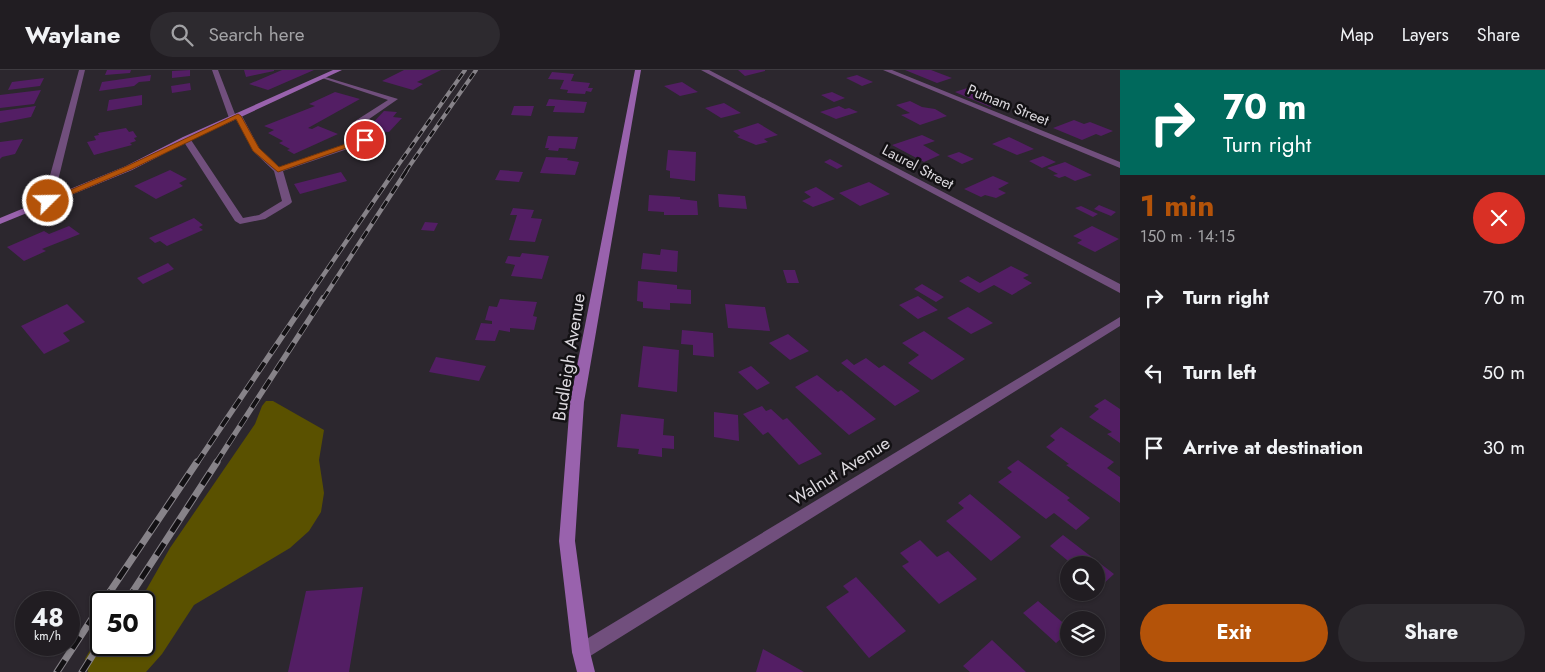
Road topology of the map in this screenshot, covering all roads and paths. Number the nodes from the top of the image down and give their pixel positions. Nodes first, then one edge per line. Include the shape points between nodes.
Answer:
1 (82, 70) edge
2 (215, 70) edge
3 (339, 70) edge
4 (638, 70) edge
5 (704, 70) edge
6 (886, 70) edge
7 (324, 77) junction
8 (235, 117) junction
9 (186, 139) junction
10 (1120, 165) edge
11 (278, 170) junction
12 (48, 201) junction
13 (0, 221) edge
14 (1120, 289) edge
15 (1120, 321) edge
16 (581, 652) junction
17 (586, 672) edge

1 - 12 street
2 - 8 street
3 - 7 main road
4 - 16 main road, Budleigh Avenue via 576,402 568,541
5 - 14 street, Laurel Street
6 - 10 street, Putnam Street
7 - 8 main road
7 - 11 street via 394,99 355,124 365,140
8 - 9 main road
8 - 11 street via 256,149
9 - 11 street via 240,221 262,217 287,202
9 - 12 main road via 129,168
12 - 13 main road
15 - 16 street, Walnut Avenue
16 - 17 main road, Budleigh Avenue

